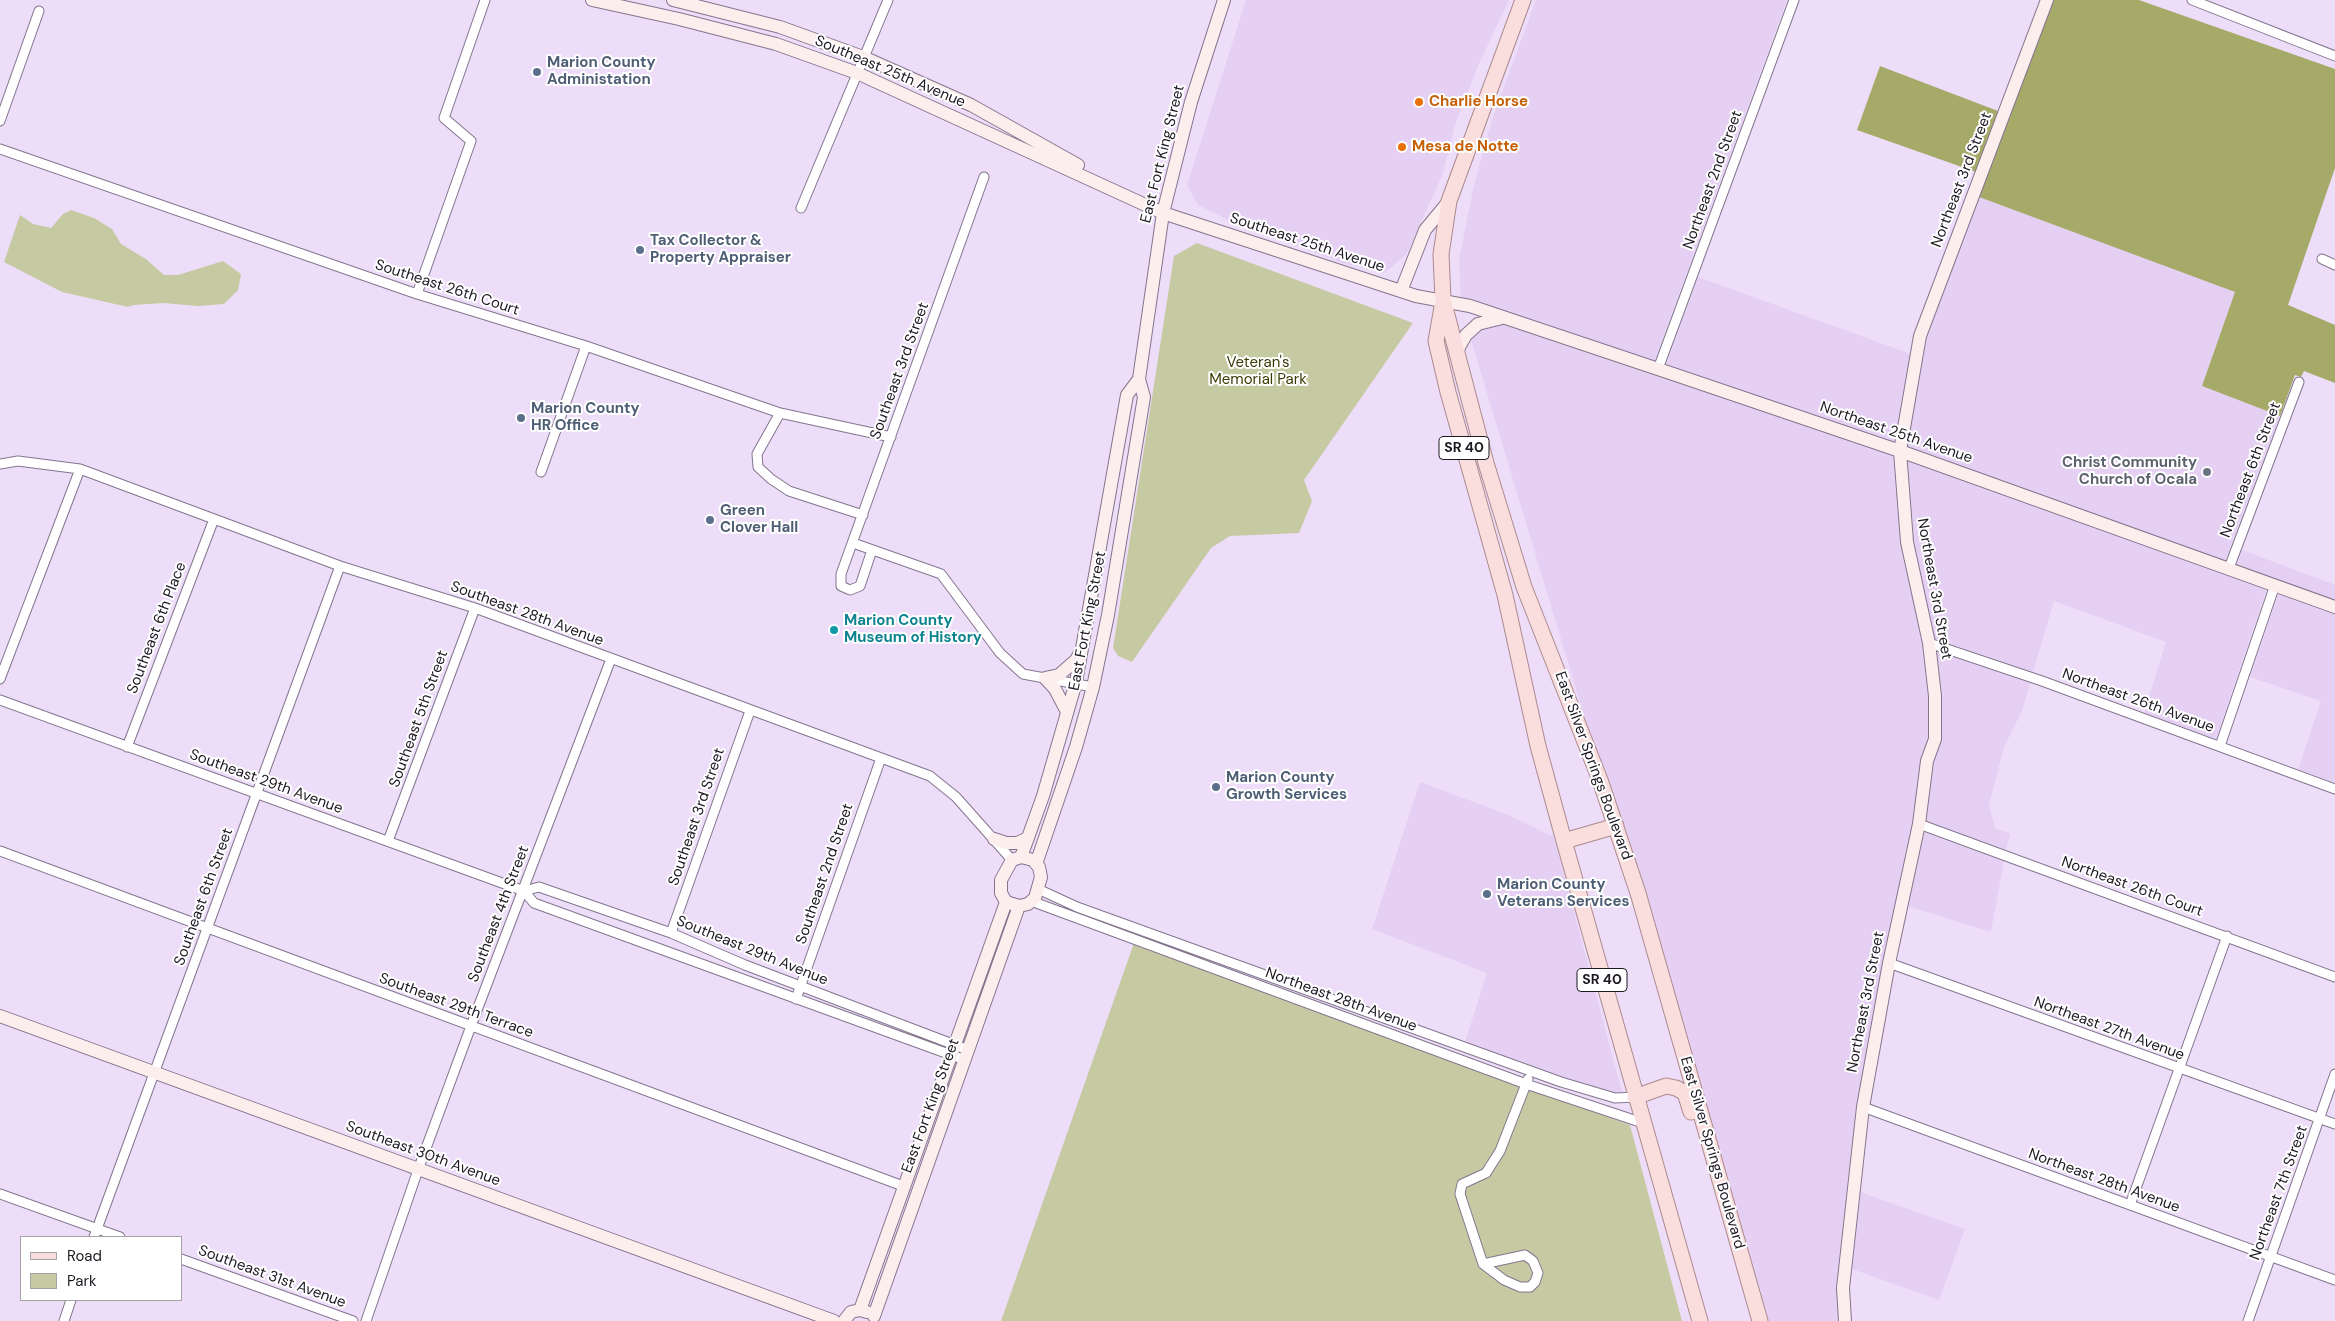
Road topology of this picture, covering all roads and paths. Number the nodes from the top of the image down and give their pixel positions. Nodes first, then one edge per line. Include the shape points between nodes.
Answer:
1 (485, 0) edge
2 (592, 0) edge
3 (673, 0) edge
4 (888, 0) edge
5 (1224, 0) edge
6 (1523, 0) edge
7 (1794, 0) edge
8 (2047, 0) edge
9 (2192, 0) edge
10 (39, 11) dead end
11 (2335, 56) edge
12 (863, 57) junction
13 (856, 73) junction
14 (0, 121) edge
15 (0, 149) edge
16 (984, 177) dead end
17 (1449, 201) junction
18 (801, 208) dead end
19 (1162, 213) junction
20 (2322, 260) dead end
21 (2335, 265) edge
22 (1401, 291) junction
23 (417, 294) junction
24 (1443, 300) junction
25 (1505, 318) junction
26 (586, 346) junction
27 (1457, 359) junction
28 (1658, 369) junction
29 (1139, 379) junction
30 (2299, 382) dead end
31 (780, 413) junction
32 (891, 437) junction
33 (1900, 451) junction
34 (0, 464) edge
35 (80, 469) junction
36 (541, 472) dead end
37 (863, 515) junction
38 (214, 519) junction
39 (853, 543) junction
40 (872, 550) junction
41 (340, 566) junction
42 (2229, 568) junction
43 (2275, 585) junction
44 (2335, 607) edge
45 (475, 608) junction
46 (1930, 643) junction
47 (1084, 647) junction
48 (611, 659) junction
49 (1045, 678) junction
50 (0, 679) edge
51 (1076, 682) junction
52 (1093, 687) junction
53 (0, 700) edge
54 (750, 711) junction
55 (1067, 712) junction
56 (2220, 746) junction
57 (127, 747) junction
58 (880, 758) junction
59 (2335, 789) edge
60 (256, 792) junction
61 (1919, 824) junction
62 (1616, 826) junction
63 (1028, 838) junction
64 (994, 839) junction
65 (388, 841) junction
66 (1564, 841) junction
67 (0, 851) edge
68 (1016, 858) junction
69 (1036, 864) junction
70 (1038, 889) junction
71 (524, 891) junction
72 (1006, 902) junction
73 (1025, 904) junction
74 (207, 927) junction
75 (671, 933) junction
76 (2227, 936) junction
77 (1889, 963) junction
78 (2335, 977) edge
79 (801, 986) junction
80 (796, 999) junction
81 (0, 1016) edge
82 (471, 1026) junction
83 (952, 1049) junction
84 (967, 1055) junction
85 (2180, 1069) junction
86 (154, 1071) junction
87 (1530, 1071) junction
88 (2335, 1074) edge
89 (1526, 1084) junction
90 (1635, 1097) junction
91 (1863, 1107) junction
92 (2320, 1119) junction
93 (1643, 1123) junction
94 (2335, 1124) edge
95 (418, 1170) junction
96 (903, 1186) junction
97 (0, 1194) edge
98 (2130, 1205) junction
99 (1732, 1228) junction
100 (95, 1233) edge
101 (114, 1236) edge
102 (2271, 1257) junction
103 (182, 1259) edge
104 (1483, 1264) junction
105 (2335, 1280) edge
106 (71, 1301) edge
107 (860, 1310) junction
108 (875, 1319) edge
109 (64, 1321) edge
110 (353, 1321) edge
111 (366, 1321) edge
112 (834, 1321) edge
113 (844, 1321) edge
114 (1700, 1321) edge
115 (1760, 1321) edge
116 (1845, 1321) edge
117 (2248, 1321) edge

1 - 23 street via 444,118 471,141
2 - 13 street, Southeast 25th Avenue via 776,44
3 - 12 street, Southeast 25th Avenue via 780,27
4 - 12 street
5 - 19 street, East Fort King Street via 1191,102
6 - 17 main road, East Silver Springs Boulevard / SR 40
7 - 28 street, Northeast 2nd Street
8 - 33 street, Northeast 3rd Street via 1920,336
9 - 11 street
10 - 14 street
12 - 13 street
12 - 19 street, Southeast 25th Avenue via 971,105
13 - 18 street
13 - 19 street, Southeast 25th Avenue
15 - 23 street, Southeast 26th Court
16 - 32 street, Southeast 3rd Street
17 - 22 street via 1425,230
17 - 24 main road, East Silver Springs Boulevard / SR 40 via 1441,254
19 - 22 street, Southeast 25th Avenue
19 - 29 street, East Fort King Street
20 - 21 street
22 - 24 street, Southeast 25th Avenue
23 - 26 street, Southeast 26th Court
24 - 25 street, Northeast 25th Avenue
24 - 27 main road, East Silver Springs Boulevard / SR 40
24 - 66 main road, East Silver Springs Boulevard / SR 40 via 1436,341 1505,595 1534,727
25 - 27 street via 1478,324 1466,335
25 - 28 street, Northeast 25th Avenue
26 - 31 street, Southeast 26th Court
26 - 36 street
27 - 62 main road, East Silver Springs Boulevard / SR 40 via 1524,587
28 - 33 street, Northeast 25th Avenue
29 - 47 street, East Fort King Street via 1127,396
29 - 52 street, East Fort King Street via 1144,397
30 - 42 street, Northeast 6th Street
31 - 32 street, Southeast 26th Court
31 - 37 street via 757,454 758,467 789,491
32 - 37 street, Southeast 3rd Street
33 - 42 street, Northeast 25th Avenue
33 - 46 street, Northeast 3rd Street via 1907,542
34 - 35 street, Southeast 28th Avenue via 18,461
35 - 38 street, Southeast 28th Avenue
35 - 50 street
37 - 39 street, Southeast 3rd Street
38 - 41 street, Southeast 28th Avenue
38 - 57 street, Southeast 6th Place
39 - 40 street
39 - 40 street, Southeast 3rd Street via 841,574 841,586 850,590 860,586
40 - 49 street via 941,574 1000,653 1022,674
41 - 45 street, Southeast 28th Avenue
41 - 60 street, Southeast 6th Street
42 - 43 street, Northeast 25th Avenue
43 - 44 street, Northeast 25th Avenue
43 - 56 street
45 - 48 street, Southeast 28th Avenue
45 - 65 street, Southeast 5th Street
46 - 56 street, Northeast 26th Avenue
46 - 61 street, Northeast 3rd Street via 1935,739 1928,761
47 - 49 street via 1064,672
47 - 51 street, East Fort King Street
48 - 54 street, Southeast 28th Avenue
48 - 71 street, Southeast 4th Street
49 - 51 street
49 - 55 street
51 - 52 street
51 - 55 street, East Fort King Street
52 - 69 street, East Fort King Street
53 - 57 street, Southeast 29th Avenue
54 - 58 street, Southeast 28th Avenue
54 - 75 street, Southeast 3rd Street
55 - 63 street, East Fort King Street via 1044,796
56 - 59 street, Northeast 26th Avenue
57 - 60 street, Southeast 29th Avenue
58 - 64 street, Southeast 28th Avenue via 930,776 956,797
58 - 79 street, Southeast 2nd Street
60 - 65 street, Southeast 29th Avenue
60 - 74 street, Southeast 6th Street
61 - 76 street, Northeast 26th Court
61 - 77 street, Northeast 3rd Street
62 - 66 main road
62 - 99 main road, East Silver Springs Boulevard / SR 40 via 1673,1013
63 - 64 street via 1017,843
63 - 68 street, East Fort King Street
64 - 68 street, Southeast 28th Avenue
65 - 71 street, Southeast 29th Avenue
66 - 90 main road, East Silver Springs Boulevard / SR 40
67 - 74 street, Southeast 29th Terrace
68 - 69 street via 1033,860
68 - 72 street via 1001,880 1000,893
69 - 70 street via 1041,877
70 - 73 street
70 - 87 street, Northeast 28th Avenue via 1086,910
71 - 75 street, Southeast 29th Avenue via 539,886
71 - 80 street, Southeast 29th Avenue via 534,903
71 - 82 street, Southeast 4th Street
72 - 73 street
72 - 83 street, East Fort King Street
73 - 84 street, East Fort King Street
73 - 89 street, Northeast 28th Avenue
74 - 82 street, Southeast 29th Terrace
74 - 86 street, Southeast 6th Street
75 - 79 street, Southeast 29th Avenue
76 - 78 street, Northeast 26th Court
76 - 85 street
77 - 85 street, Northeast 27th Avenue
77 - 91 street, Northeast 3rd Street
79 - 80 street, Southeast 2nd Street
79 - 83 street, Southeast 29th Avenue
80 - 83 street, Southeast 29th Avenue
81 - 86 street, Southeast 30th Avenue
82 - 95 street, Southeast 4th Street
82 - 96 street, Southeast 29th Terrace
83 - 84 street, Southeast 29th Avenue
83 - 96 street, East Fort King Street
84 - 108 street, East Fort King Street
85 - 92 street, Northeast 27th Avenue
85 - 98 street
86 - 95 street, Southeast 30th Avenue
86 - 100 street, Southeast 6th Street
87 - 89 street
87 - 90 street, Northeast 28th Avenue via 1615,1098
88 - 92 street, Northeast 7th Street
89 - 93 street, Northeast 28th Avenue
89 - 104 street via 1491,1166 1486,1173 1462,1184 1460,1194
90 - 93 main road, East Silver Springs Boulevard / SR 40
90 - 99 main road via 1666,1086 1685,1093 1720,1210
91 - 98 street, Northeast 28th Avenue
91 - 116 street, Northeast 3rd Street via 1843,1288
92 - 94 street
92 - 102 street, Northeast 7th Street
93 - 114 main road, East Silver Springs Boulevard / SR 40
95 - 111 street, Southeast 4th Street
95 - 112 street, Southeast 30th Avenue
96 - 107 street, East Fort King Street
97 - 100 street
98 - 102 street, Northeast 28th Avenue
99 - 115 main road, East Silver Springs Boulevard / SR 40
100 - 101 street
102 - 105 street, Northeast 28th Avenue
102 - 117 street, Northeast 7th Street
103 - 110 street, Southeast 31st Avenue
104 - 104 street via 1525,1255 1533,1261 1538,1273 1530,1287 1520,1287 1504,1280
106 - 109 street
107 - 108 street, East Fort King Street
107 - 113 street via 851,1312

